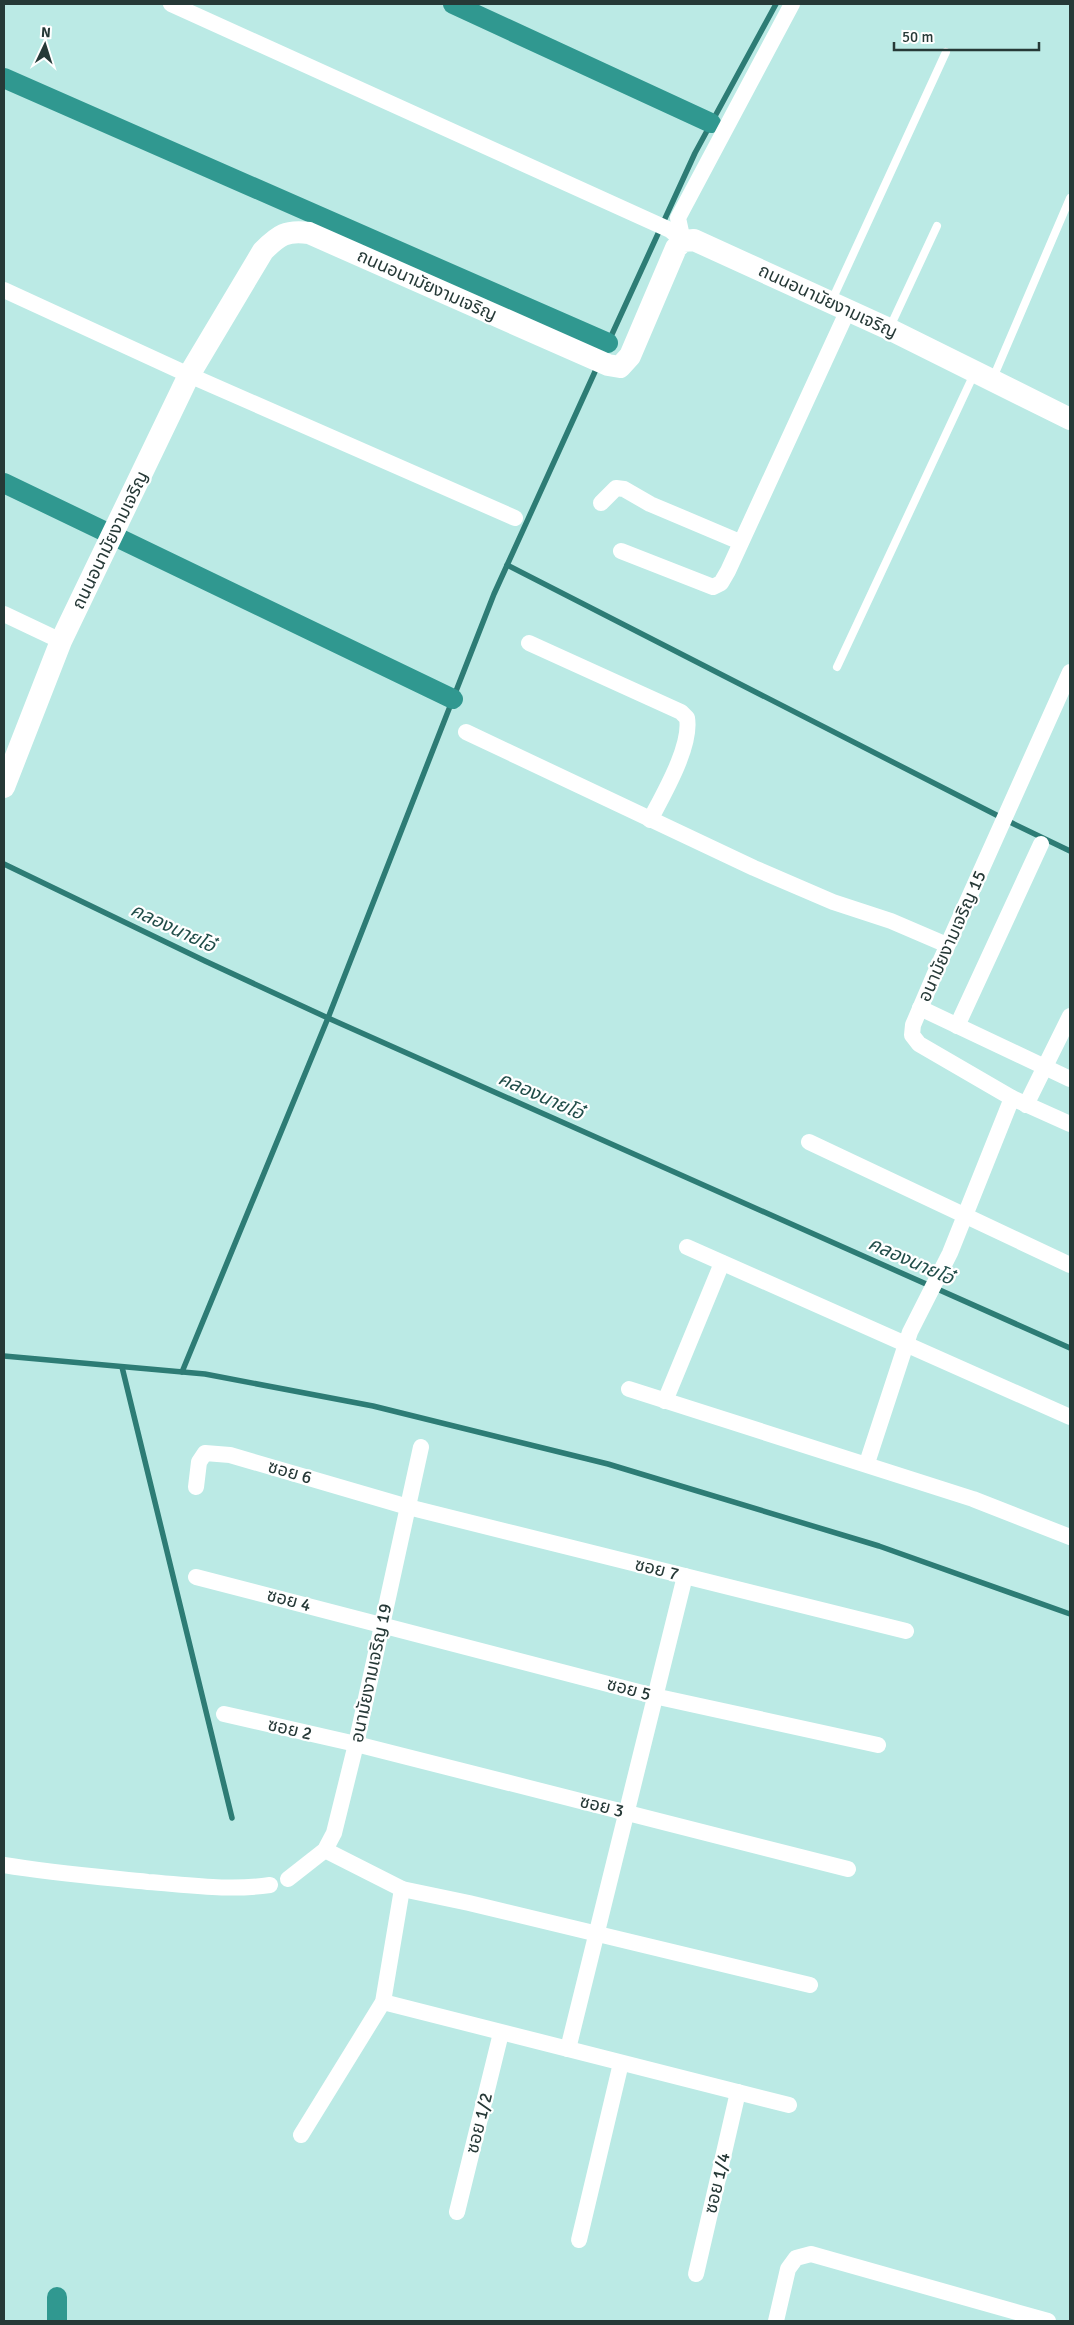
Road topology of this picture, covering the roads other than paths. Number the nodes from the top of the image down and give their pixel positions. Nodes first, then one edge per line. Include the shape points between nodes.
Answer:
1 (171, 4) edge
2 (792, 4) edge
3 (946, 52) dead end
4 (1070, 198) edge
5 (937, 226) dead end
6 (683, 241) junction
7 (4, 290) edge
8 (839, 306) junction
9 (889, 329) junction
10 (189, 375) junction
11 (984, 376) junction
12 (1070, 419) edge
13 (602, 503) dead end
14 (515, 518) dead end
15 (740, 542) junction
16 (621, 551) dead end
17 (4, 614) edge
18 (61, 641) junction
19 (529, 643) dead end
20 (837, 667) dead end
21 (1070, 672) edge
22 (466, 732) dead end
23 (4, 787) edge
24 (650, 820) junction
25 (1041, 844) dead end
26 (947, 945) junction
27 (920, 1008) junction
28 (1070, 1016) edge
29 (956, 1026) junction
30 (1046, 1066) junction
31 (1070, 1078) edge
32 (1019, 1101) junction
33 (1070, 1124) edge
34 (809, 1142) dead end
35 (965, 1215) junction
36 (687, 1247) dead end
37 (722, 1263) junction
38 (1070, 1264) edge
39 (906, 1345) junction
40 (629, 1389) dead end
41 (665, 1401) junction
42 (1070, 1417) edge
43 (421, 1447) dead end
44 (867, 1463) junction
45 (196, 1487) dead end
46 (408, 1507) junction
47 (1070, 1537) edge
48 (196, 1576) dead end
49 (685, 1576) junction
50 (382, 1624) junction
51 (906, 1631) dead end
52 (654, 1696) junction
53 (224, 1714) dead end
54 (356, 1744) junction
55 (878, 1745) dead end
56 (627, 1812) junction
57 (325, 1850) junction
58 (4, 1866) edge
59 (848, 1869) dead end
60 (288, 1879) dead end
61 (270, 1885) dead end
62 (402, 1889) junction
63 (595, 1934) junction
64 (810, 1985) dead end
65 (383, 2002) junction
66 (501, 2033) junction
67 (568, 2050) junction
68 (621, 2063) junction
69 (738, 2092) junction
70 (789, 2105) dead end
71 (301, 2135) dead end
72 (457, 2212) dead end
73 (579, 2240) dead end
74 (696, 2274) dead end
75 (776, 2321) edge
76 (1048, 2321) edge

1 - 6 street via 670,230
2 - 6 street via 678,218
3 - 8 lane
4 - 11 lane
5 - 9 lane
6 - 8 street, ถนนอนามัยงามเจริญ via 694,240
6 - 10 street, ถนนอนามัยงามเจริญ via 676,248 630,356 620,367 608,365 309,233 291,231 274,239 262,251
7 - 10 street
8 - 9 street, ถนนอนามัยงามเจริญ
8 - 15 street
9 - 11 street, ถนนอนามัยงามเจริญ
10 - 14 street
10 - 18 street, ถนนอนามัยงามเจริญ
11 - 12 street, ถนนอนามัยงามเจริญ
11 - 20 lane
13 - 15 street via 616,488 624,489 650,504
15 - 16 street via 721,583 713,587
17 - 18 street
18 - 23 street, ถนนอนามัยงามเจริญ
19 - 24 street via 681,712 687,718 687,734 673,776
21 - 26 street, อนามัยงามเจริญ 15
22 - 24 street
24 - 26 street via 832,902 891,921
25 - 29 street
26 - 27 street, อนามัยงามเจริญ 15
27 - 29 street
27 - 32 street, อนามัยงามเจริญ 15 via 912,1035 919,1044
28 - 30 street
29 - 30 street
30 - 31 street
30 - 32 street
32 - 33 street, อนามัยงามเจริญ 15
32 - 35 street
34 - 35 street
35 - 38 street
35 - 39 street
36 - 37 street
37 - 39 street
37 - 41 street
39 - 42 street
39 - 44 street
40 - 41 street
41 - 44 street
43 - 46 street, อนามัยงามเจริญ 19
44 - 47 street
45 - 46 street, ซอย 6 via 198,1462 206,1453 230,1455
46 - 49 street, ซอย 7
46 - 50 street, อนามัยงามเจริญ 19
48 - 50 street, ซอย 4
49 - 51 street, ซอย 7
49 - 52 street
50 - 52 street, ซอย 5
50 - 54 street, อนามัยงามเจริญ 19
52 - 55 street, ซอย 5
52 - 56 street
53 - 54 street, ซอย 2
54 - 56 street, ซอย 3
54 - 57 street, อนามัยงามเจริญ 19 via 341,1810
56 - 59 street, ซอย 3
56 - 63 street
57 - 60 street, อนามัยงามเจริญ 19
57 - 62 street
58 - 61 street via 244,1889
62 - 63 street
62 - 65 street
63 - 64 street
63 - 67 street
65 - 66 street
65 - 71 street
66 - 67 street
66 - 72 street, ซอย 1/2
67 - 68 street
68 - 69 street
68 - 73 street
69 - 70 street
69 - 74 street, ซอย 1/4
75 - 76 street via 788,2268 796,2258 811,2254

